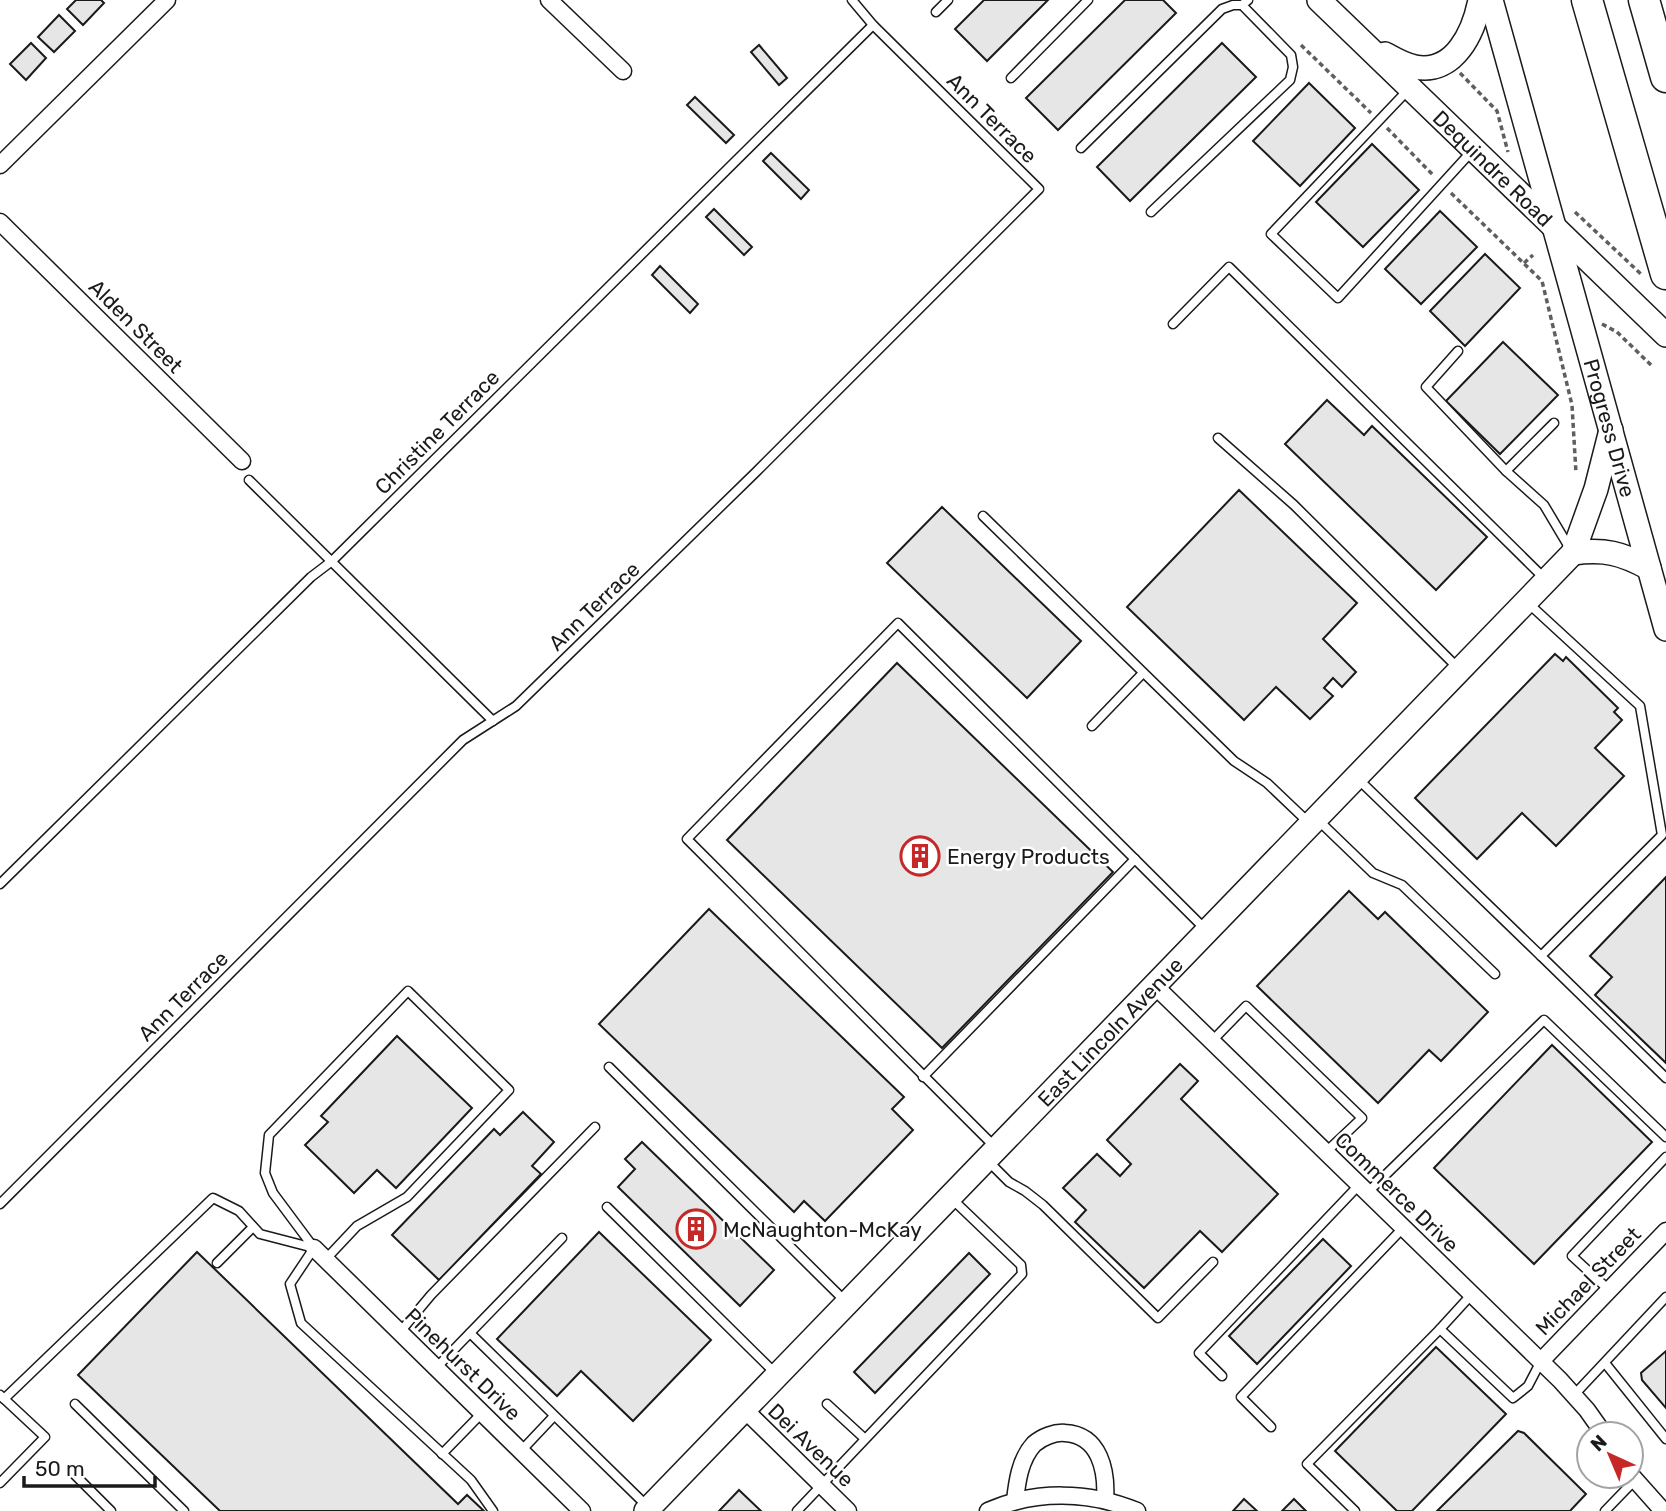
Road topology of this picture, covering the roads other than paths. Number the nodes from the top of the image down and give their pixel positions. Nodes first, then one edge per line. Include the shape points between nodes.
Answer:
1 (167, 0) edge
2 (550, 0) edge
3 (852, 0) edge
4 (948, 0) edge
5 (1088, 0) edge
6 (1319, 0) edge
7 (1480, 0) edge
8 (1491, 0) edge
9 (1587, 0) edge
10 (1644, 0) edge
11 (1242, 2) edge
12 (936, 12) dead end
13 (873, 25) junction
14 (1366, 45) junction
15 (623, 71) dead end
16 (1666, 77) edge
17 (1010, 78) dead end
18 (1410, 87) junction
19 (1080, 148) dead end
20 (1473, 150) junction
21 (0, 165) edge
22 (1151, 212) dead end
23 (0, 222) edge
24 (1555, 227) junction
25 (1666, 274) edge
26 (1173, 324) dead end
27 (1666, 335) edge
28 (1458, 351) dead end
29 (1554, 422) dead end
30 (1611, 430) junction
31 (1219, 438) dead end
32 (242, 460) dead end
33 (1506, 471) junction
34 (249, 480) dead end
35 (983, 516) dead end
36 (1573, 553) junction
37 (332, 561) junction
38 (1649, 568) junction
39 (1546, 580) junction
40 (1526, 600) junction
41 (1666, 629) edge
42 (1460, 670) junction
43 (1143, 673) junction
44 (493, 721) junction
45 (1092, 726) dead end
46 (1356, 777) junction
47 (1313, 821) junction
48 (1135, 859) junction
49 (0, 884) edge
50 (1206, 931) junction
51 (1541, 956) junction
52 (1495, 974) dead end
53 (1154, 985) junction
54 (1212, 1041) junction
55 (609, 1067) dead end
56 (923, 1077) junction
57 (1666, 1078) edge
58 (595, 1127) dead end
59 (1666, 1137) edge
60 (1326, 1152) junction
61 (991, 1154) junction
62 (1666, 1157) edge
63 (1363, 1189) junction
64 (950, 1196) junction
65 (0, 1204) edge
66 (607, 1207) dead end
67 (253, 1227) junction
68 (1403, 1228) junction
69 (1666, 1231) edge
70 (562, 1238) dead end
71 (319, 1254) junction
72 (1213, 1262) dead end
73 (217, 1263) dead end
74 (1609, 1290) junction
75 (1472, 1294) junction
76 (1666, 1297) edge
77 (847, 1303) junction
78 (1440, 1329) junction
79 (400, 1332) junction
80 (470, 1333) junction
81 (1541, 1361) junction
82 (1605, 1363) junction
83 (436, 1368) junction
84 (777, 1375) junction
85 (1222, 1376) dead end
86 (1574, 1395) junction
87 (2, 1397) edge
88 (75, 1404) dead end
89 (827, 1404) dead end
90 (744, 1409) junction
91 (482, 1413) junction
92 (555, 1416) junction
93 (1593, 1420) edge
94 (1271, 1427) dead end
95 (864, 1438) junction
96 (1666, 1440) edge
97 (521, 1451) junction
98 (442, 1454) junction
99 (73, 1473) dead end
100 (0, 1483) edge
101 (821, 1484) junction
102 (1623, 1490) edge
103 (1644, 1490) edge
104 (1105, 1500) junction
105 (1015, 1501) junction
106 (648, 1510) edge
107 (111, 1511) edge
108 (184, 1511) edge
109 (493, 1511) edge
110 (582, 1511) edge
111 (797, 1511) edge
112 (848, 1511) edge
113 (988, 1511) edge
114 (1137, 1511) edge
115 (1355, 1511) edge
116 (1605, 1511) edge
117 (1663, 1511) edge

1 - 21 street
2 - 15 street
3 - 13 lane
4 - 12 lane
5 - 17 lane
6 - 14 street, Dequindre Road
7 - 14 street via 1465,43 1434,67 1412,67
8 - 24 street, Progress Drive
9 - 25 highway
10 - 16 highway
11 - 19 lane via 1222,9
11 - 22 lane via 1291,55 1290,80
13 - 37 lane, Christine Terrace
13 - 44 lane, Ann Terrace via 1039,189 696,531 516,706
14 - 18 street, Dequindre Road
18 - 20 street, Dequindre Road
18 - 20 lane via 1271,234 1338,298
20 - 24 street, Dequindre Road
23 - 32 street, Alden Street
24 - 27 street, Dequindre Road
24 - 30 street, Progress Drive
26 - 39 lane via 1229,267
28 - 33 lane via 1426,387
29 - 33 lane
30 - 36 street, East Lincoln Avenue via 1594,497
30 - 38 street, Progress Drive
31 - 42 lane via 1294,505
33 - 36 lane via 1544,505
34 - 37 lane
35 - 43 lane
36 - 38 street via 1602,550
36 - 39 street, East Lincoln Avenue
37 - 44 lane
37 - 49 lane, Christine Terrace
38 - 41 street, Progress Drive
39 - 40 street, East Lincoln Avenue
40 - 42 street, East Lincoln Avenue
40 - 51 lane via 1640,706 1662,835
42 - 46 street, East Lincoln Avenue
43 - 45 lane
43 - 47 lane via 1234,761
44 - 65 lane, Ann Terrace via 463,740
46 - 47 street, East Lincoln Avenue
46 - 51 lane
47 - 50 street, East Lincoln Avenue
47 - 52 lane via 1373,873 1402,885
48 - 50 lane
48 - 56 lane
48 - 56 lane via 898,623 716,809 687,839
50 - 53 street, East Lincoln Avenue
51 - 57 lane
53 - 54 street, Commerce Drive
53 - 61 street, East Lincoln Avenue
54 - 60 street, Commerce Drive
54 - 60 lane via 1246,1006 1362,1118
55 - 77 lane
56 - 61 lane
58 - 79 lane
59 - 63 lane via 1544,1020
60 - 63 street, Commerce Drive
61 - 64 street, East Lincoln Avenue
61 - 72 lane via 1009,1182 1043,1205 1158,1318
62 - 74 lane via 1573,1255
63 - 68 street, Commerce Drive
63 - 85 lane via 1199,1353
64 - 77 street, East Lincoln Avenue
64 - 95 lane via 1021,1265 1022,1274
66 - 84 lane
67 - 71 lane via 260,1234
67 - 73 lane
67 - 87 lane via 239,1211 213,1198
68 - 75 street, Commerce Drive
68 - 94 lane via 1241,1396
69 - 74 street, Michael Street
70 - 80 lane
71 - 71 lane via 407,1197 509,1090 408,991 269,1135 265,1172 273,1193
71 - 79 street, Pinehurst Drive
71 - 98 lane via 290,1284 301,1323
74 - 81 street, Michael Street
75 - 78 lane
75 - 81 street, Commerce Drive
76 - 82 lane
77 - 84 street, East Lincoln Avenue
78 - 81 lane via 1513,1398 1528,1386
78 - 115 lane via 1307,1464
79 - 83 street, Pinehurst Drive
80 - 83 lane
80 - 92 lane
81 - 86 street, Commerce Drive
82 - 86 lane
82 - 96 lane
83 - 91 street, Pinehurst Drive
84 - 90 street, East Lincoln Avenue
86 - 93 street, Commerce Drive
87 - 100 lane via 45,1437
88 - 108 lane
89 - 95 lane
90 - 101 street, Dei Avenue
90 - 106 street, East Lincoln Avenue
91 - 97 street, Pinehurst Drive
91 - 98 lane
92 - 97 lane
92 - 106 lane
95 - 101 lane
97 - 110 street, Pinehurst Drive
98 - 109 lane via 471,1480
99 - 107 lane
101 - 111 lane
101 - 112 street, Dei Avenue
102 - 116 lane
103 - 117 street
104 - 105 street via 1064,1496
104 - 105 street via 1105,1470 1098,1453 1083,1438 1058,1433 1035,1443 1026,1456
104 - 114 street
105 - 113 street

